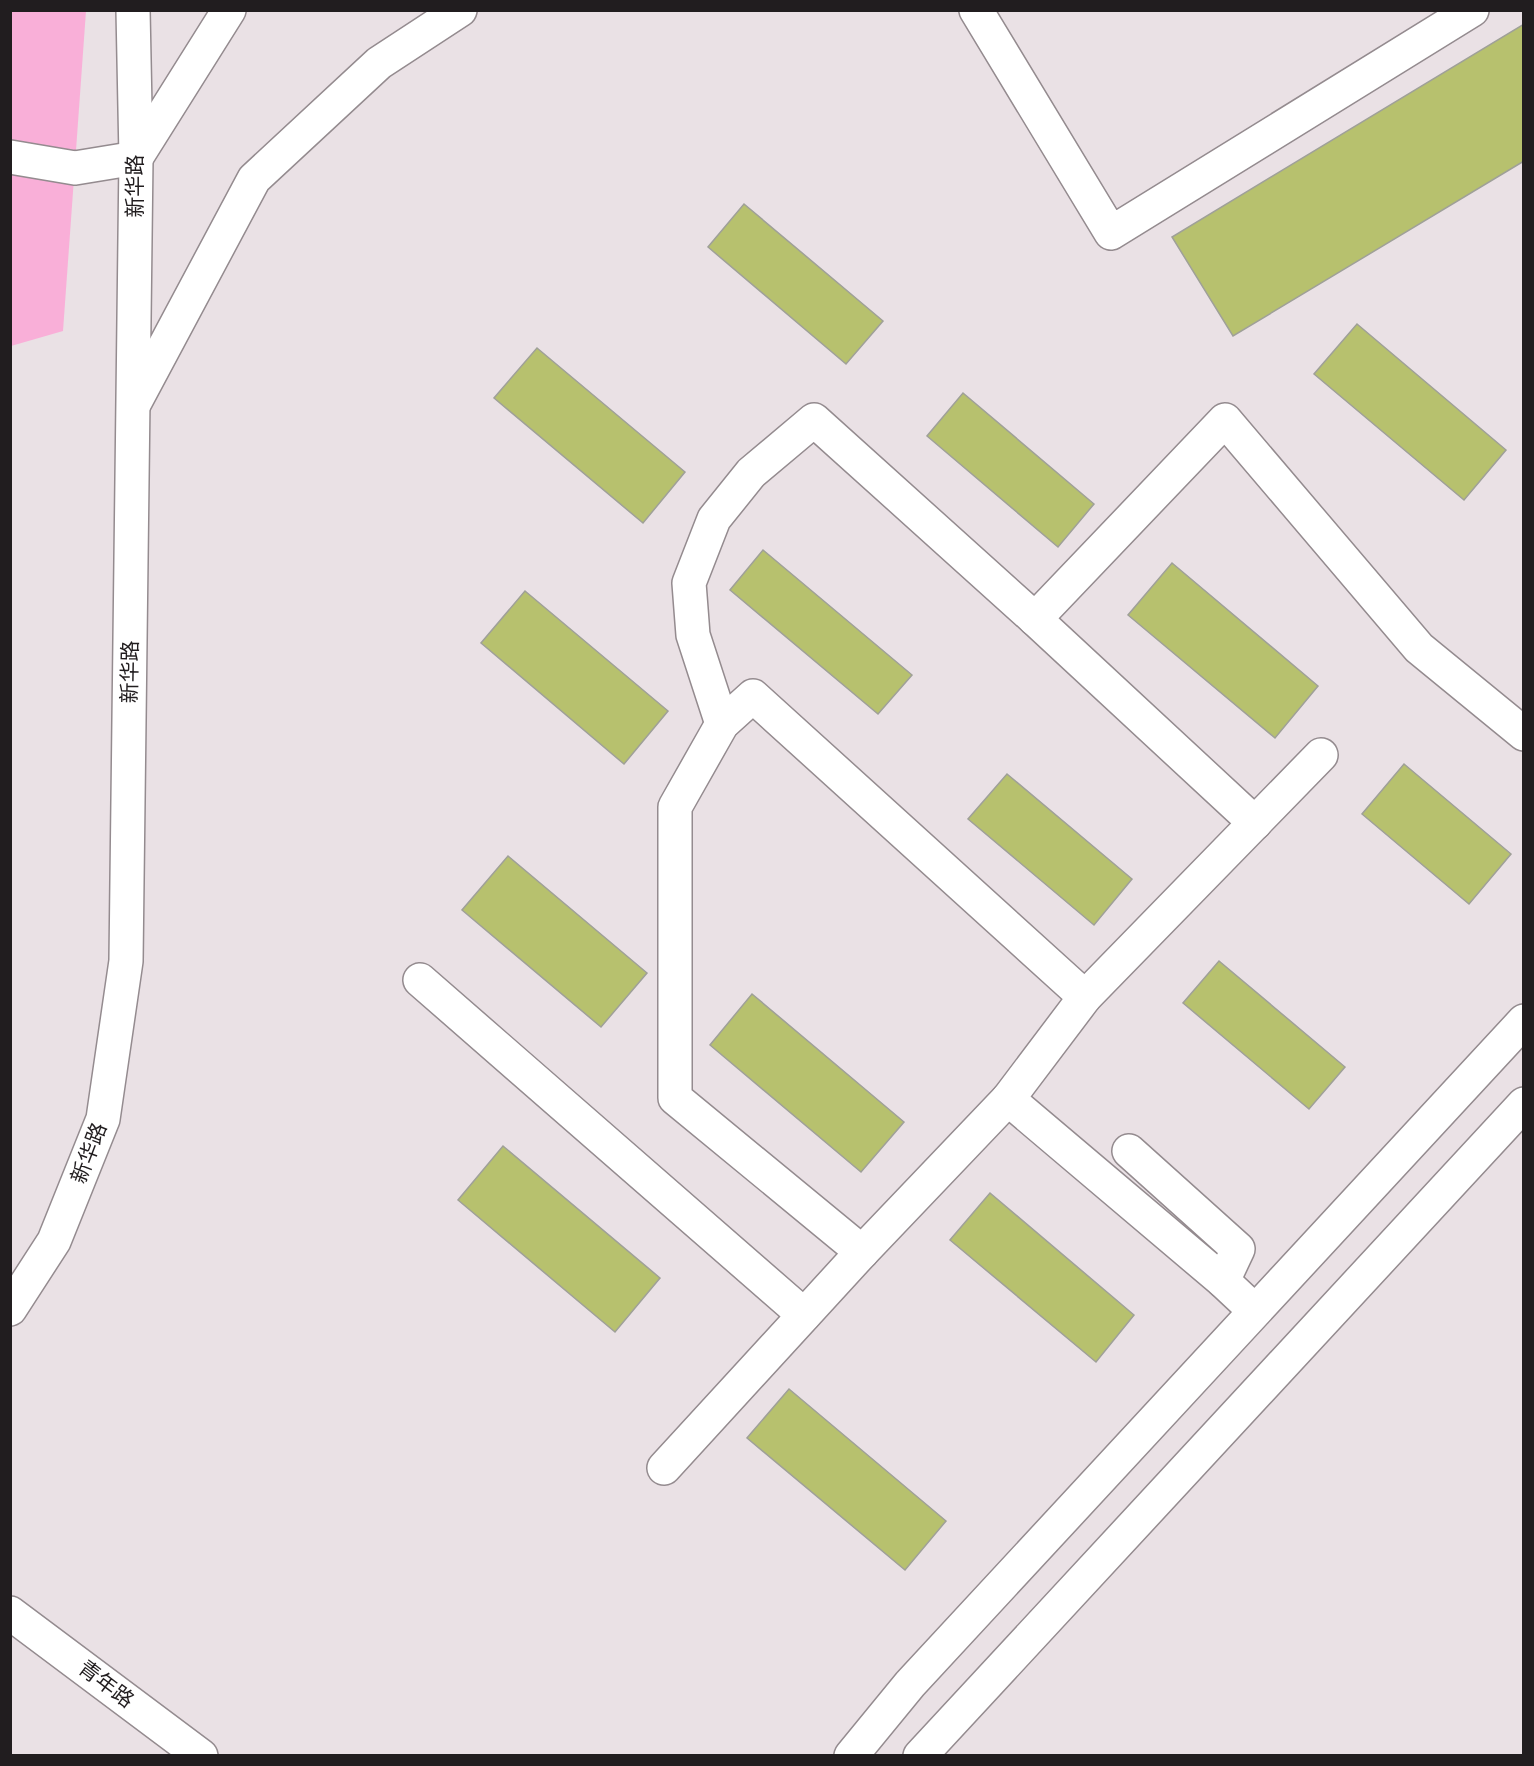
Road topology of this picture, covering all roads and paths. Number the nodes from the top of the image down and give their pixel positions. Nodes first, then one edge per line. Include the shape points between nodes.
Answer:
1 (133, 10) edge
2 (229, 10) edge
3 (460, 10) edge
4 (976, 10) edge
5 (1472, 10) edge
6 (10, 157) edge
7 (136, 158) junction
8 (133, 406) junction
9 (1035, 619) junction
10 (722, 724) junction
11 (1524, 734) edge
12 (1321, 755) dead end
13 (1255, 822) junction
14 (420, 980) dead end
15 (1085, 997) junction
16 (1524, 1022) edge
17 (1008, 1099) junction
18 (1524, 1104) edge
19 (1129, 1151) dead end
20 (862, 1252) junction
21 (1223, 1281) junction
22 (10, 1309) edge
23 (1256, 1311) junction
24 (804, 1315) junction
25 (664, 1468) dead end
26 (10, 1612) edge
27 (201, 1755) edge
28 (851, 1755) edge
29 (921, 1755) edge

1 - 7 street, 新华路
2 - 7 street
3 - 8 street via 379,63 254,179
4 - 5 street via 1111,233
6 - 7 street via 75,168
7 - 8 street, 新华路
8 - 22 street, 新华路 via 126,961 103,1119 54,1241
9 - 10 street via 814,420 751,473 714,519 689,584 693,635
9 - 11 street via 1225,420 1419,648
9 - 13 street
10 - 15 street via 753,696
10 - 20 street via 675,807 675,1098
12 - 13 street
13 - 15 street
14 - 24 street
15 - 17 street
16 - 23 street
17 - 20 street
17 - 21 street
18 - 29 street
19 - 21 street via 1238,1249
20 - 24 street
21 - 23 street
23 - 28 street via 910,1684
24 - 25 street
26 - 27 street, 青年路

